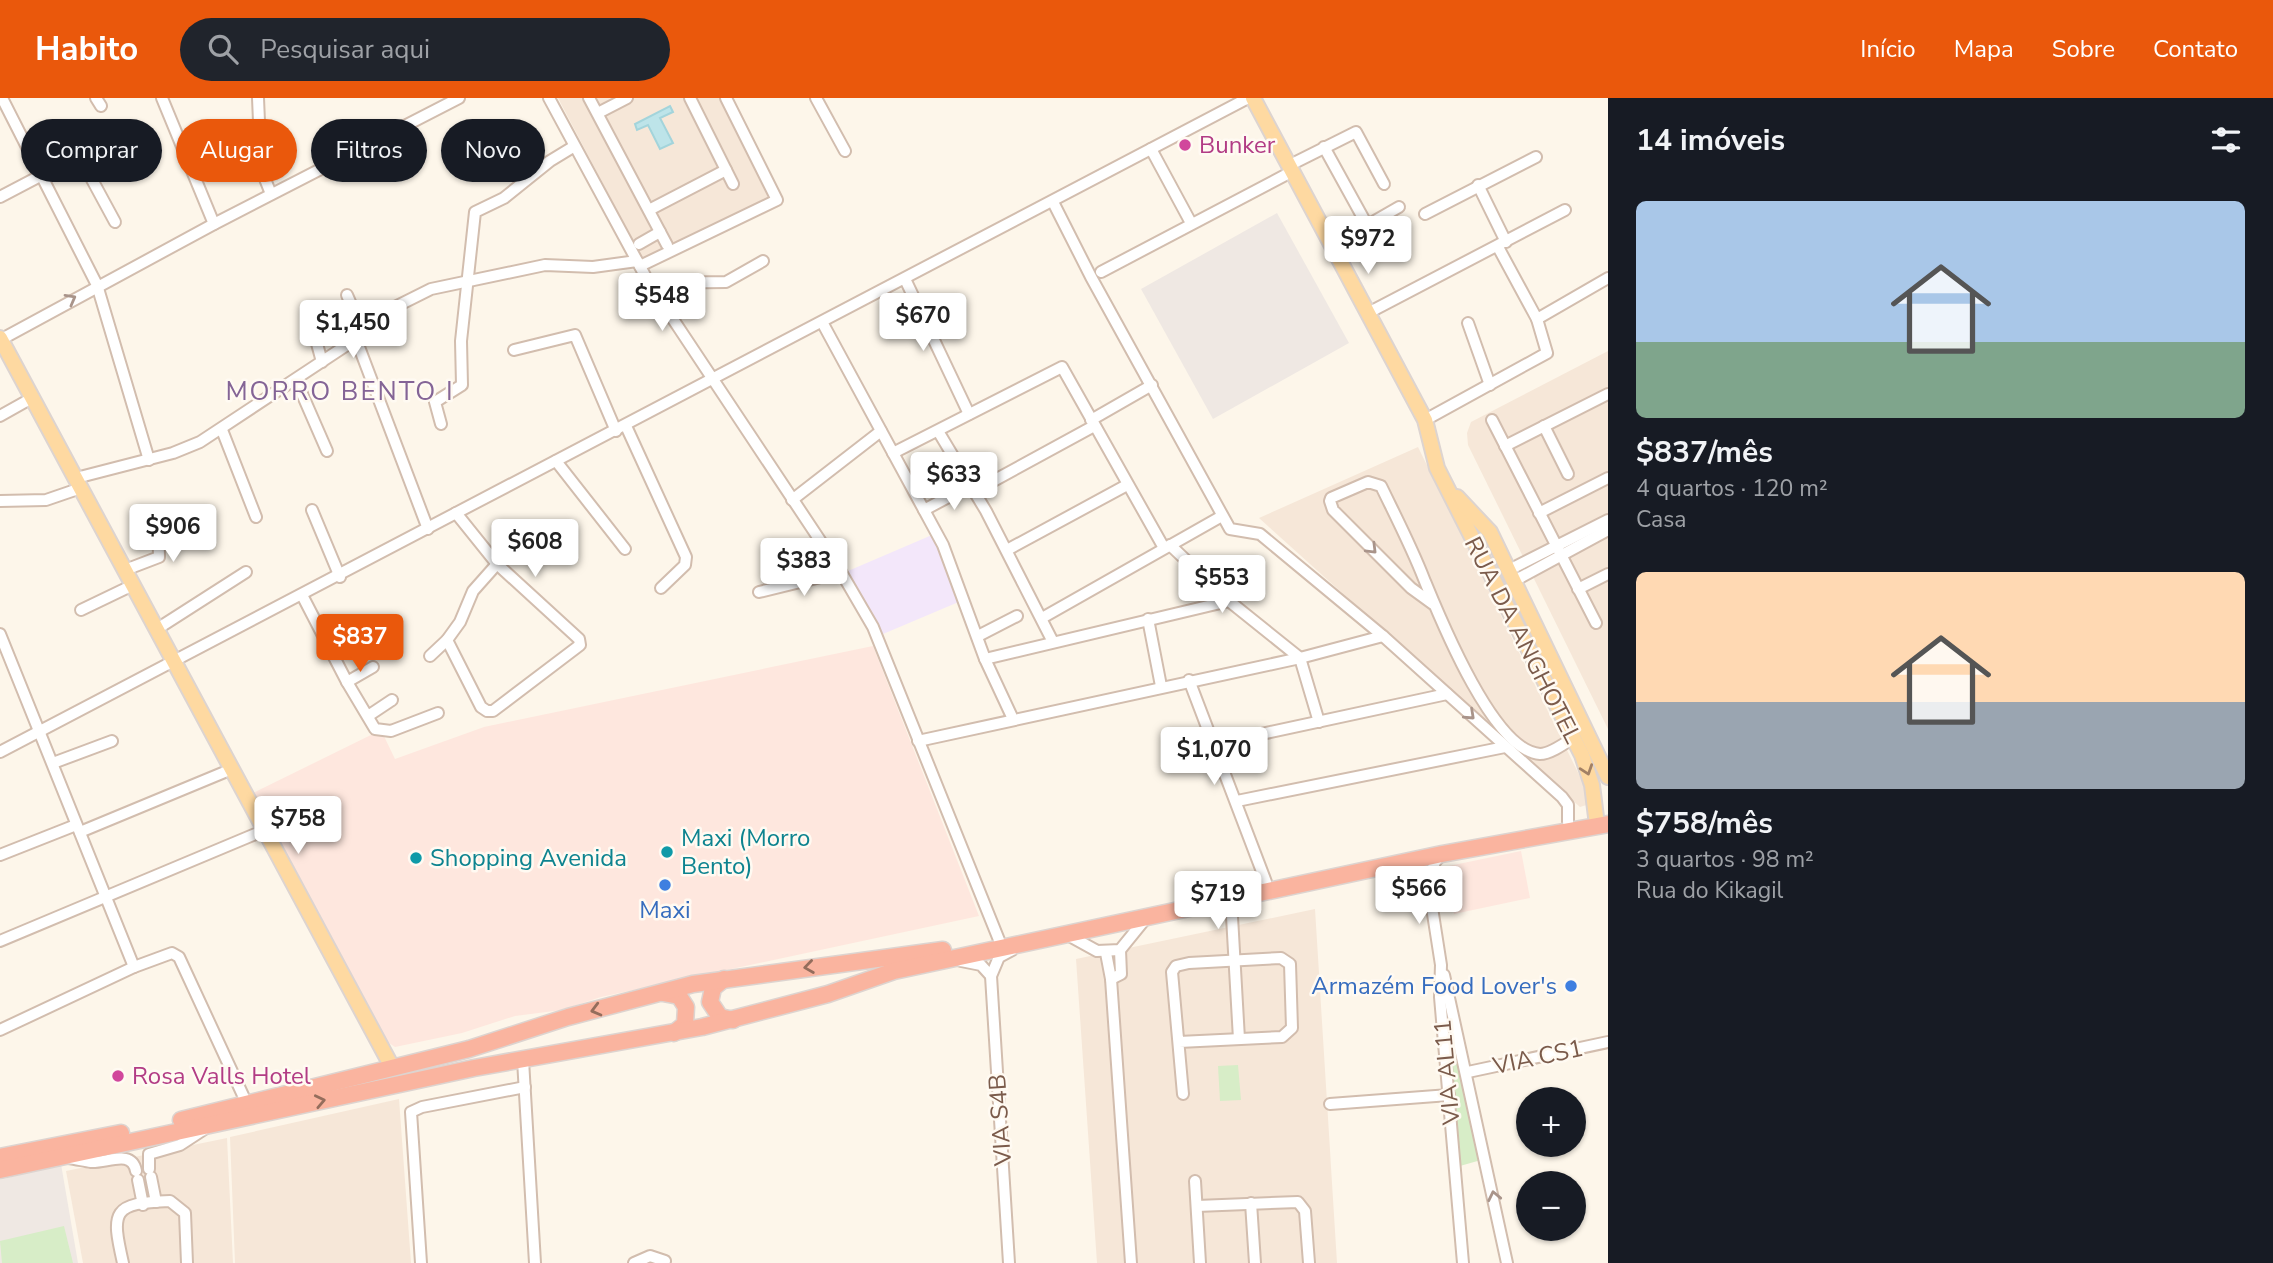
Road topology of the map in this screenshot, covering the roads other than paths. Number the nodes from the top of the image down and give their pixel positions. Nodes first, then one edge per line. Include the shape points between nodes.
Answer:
1 (2, 98) edge
2 (162, 98) edge
3 (258, 98) edge
4 (459, 98) edge
5 (549, 98) edge
6 (589, 98) edge
7 (627, 98) edge
8 (690, 98) edge
9 (726, 98) edge
10 (816, 98) edge
11 (1251, 98) edge
12 (598, 113) junction
13 (21, 138) edge
14 (573, 147) junction
15 (1324, 147) junction
16 (1151, 149) junction
17 (845, 151) dead end
18 (1536, 157) dead end
19 (1291, 168) junction
20 (726, 170) junction
21 (22, 182) edge
22 (42, 182) edge
23 (93, 182) edge
24 (733, 184) dead end
25 (1384, 184) dead end
26 (1478, 185) junction
27 (271, 194) junction
28 (0, 197) edge
29 (1052, 202) junction
30 (1399, 207) dead end
31 (649, 210) junction
32 (1565, 210) dead end
33 (1425, 214) dead end
34 (115, 222) dead end
35 (215, 223) junction
36 (1191, 223) junction
37 (1367, 225) junction
38 (660, 232) junction
39 (639, 244) dead end
40 (667, 245) dead end
41 (1502, 245) junction
42 (1331, 246) junction
43 (762, 261) dead end
44 (639, 264) junction
45 (1101, 272) dead end
46 (1608, 278) edge
47 (905, 279) junction
48 (468, 281) junction
49 (649, 283) junction
50 (97, 285) junction
51 (347, 295) dead end
52 (1368, 313) junction
53 (310, 318) dead end
54 (1537, 319) junction
55 (822, 322) junction
56 (1468, 323) dead end
57 (360, 336) junction
58 (0, 339) edge
59 (514, 350) dead end
60 (322, 362) junction
61 (296, 380) junction
62 (712, 382) junction
63 (1152, 385) junction
64 (1490, 385) junction
65 (1608, 394) edge
66 (32, 398) junction
67 (969, 414) junction
68 (0, 416) edge
69 (1425, 419) junction
70 (1492, 420) dead end
71 (1093, 423) junction
72 (441, 424) dead end
73 (1544, 426) junction
74 (621, 428) junction
75 (222, 430) junction
76 (881, 431) junction
77 (938, 431) junction
78 (1505, 446) junction
79 (327, 451) dead end
80 (893, 453) junction
81 (149, 460) junction
82 (556, 461) junction
83 (1437, 468) junction
84 (1568, 474) dead end
85 (1608, 478) edge
86 (78, 483) junction
87 (1127, 485) junction
88 (971, 489) junction
89 (792, 500) junction
90 (0, 501) edge
91 (312, 510) dead end
92 (924, 510) junction
93 (456, 513) junction
94 (1539, 513) junction
95 (1222, 516) junction
96 (158, 517) dead end
97 (256, 517) dead end
98 (1608, 520) edge
99 (428, 529) junction
100 (1608, 530) edge
101 (1167, 546) junction
102 (625, 549) dead end
103 (1007, 550) junction
104 (1558, 550) junction
105 (496, 564) junction
106 (125, 570) junction
107 (246, 572) dead end
108 (841, 572) junction
109 (1608, 574) edge
110 (1511, 575) junction
111 (340, 577) junction
112 (1424, 579) junction
113 (133, 585) junction
114 (661, 588) dead end
115 (1411, 588) junction
116 (1578, 589) junction
117 (759, 592) dead end
118 (302, 595) junction
119 (1229, 601) junction
120 (1433, 604) junction
121 (81, 610) dead end
122 (1017, 616) dead end
123 (1042, 618) junction
124 (1148, 619) junction
125 (1595, 623) dead end
126 (157, 629) junction
127 (0, 634) edge
128 (978, 636) junction
129 (1383, 636) junction
130 (447, 640) junction
131 (1053, 642) junction
132 (430, 656) dead end
133 (1300, 658) junction
134 (985, 659) junction
135 (174, 662) junction
136 (373, 667) dead end
137 (1189, 681) junction
138 (347, 682) junction
139 (1161, 686) junction
140 (1447, 694) junction
141 (392, 700) dead end
142 (438, 713) dead end
143 (368, 716) junction
144 (1013, 719) junction
145 (1319, 722) junction
146 (41, 731) junction
147 (1573, 738) junction
148 (111, 741) dead end
149 (918, 741) junction
150 (1215, 744) junction
151 (1505, 747) junction
152 (0, 752) edge
153 (53, 763) junction
154 (232, 769) junction
155 (1608, 777) edge
156 (1237, 801) junction
157 (1604, 819) edge
158 (1568, 822) junction
159 (78, 828) junction
160 (265, 830) junction
161 (1442, 854) junction
162 (0, 855) edge
163 (1407, 862) junction
164 (1266, 882) junction
165 (1428, 882) junction
166 (104, 895) junction
167 (1231, 899) junction
168 (1146, 918) junction
169 (1068, 935) junction
170 (999, 940) junction
171 (1044, 940) junction
172 (0, 941) edge
173 (1120, 950) junction
174 (1106, 953) junction
175 (1236, 960) junction
176 (935, 963) junction
177 (1441, 965) junction
178 (134, 967) junction
179 (991, 976) junction
180 (727, 978) junction
181 (1111, 979) junction
182 (662, 993) junction
183 (736, 1019) junction
184 (0, 1030) edge
185 (672, 1034) junction
186 (1239, 1039) junction
187 (1179, 1042) junction
188 (1608, 1042) edge
189 (1463, 1050) junction
190 (1445, 1051) junction
191 (523, 1060) junction
192 (392, 1067) junction
193 (1468, 1072) junction
194 (525, 1087) junction
195 (1183, 1094) dead end
196 (1449, 1095) junction
197 (247, 1104) junction
198 (1330, 1104) dead end
199 (212, 1124) junction
200 (59, 1156) junction
201 (0, 1157) edge
202 (0, 1170) edge
203 (1195, 1181) dead end
204 (156, 1202) junction
205 (1251, 1203) junction
206 (143, 1205) junction
207 (1197, 1206) junction
208 (665, 1261) dead end
209 (123, 1263) edge
210 (187, 1263) edge
211 (421, 1263) edge
212 (535, 1263) edge
213 (634, 1263) edge
214 (1009, 1263) edge
215 (1131, 1263) edge
216 (1200, 1263) edge
217 (1255, 1263) edge
218 (1308, 1263) edge
219 (1463, 1263) edge
220 (1507, 1263) edge

1 - 13 street
2 - 35 street
3 - 27 street via 261,169
4 - 27 street
5 - 14 street
6 - 12 street
7 - 12 street
8 - 20 street
9 - 44 street via 777,200
10 - 17 street
11 - 16 street
11 - 19 main road, RUA DA ANGHOTEL
12 - 31 street
14 - 44 street
14 - 48 street via 504,198 475,212
15 - 19 street
15 - 25 street via 1356,132
15 - 37 street
16 - 29 street
16 - 36 street
18 - 26 street
19 - 36 street
19 - 42 main road, RUA DA ANGHOTEL
20 - 24 street
20 - 31 street
21 - 28 street
22 - 50 street
23 - 34 street
26 - 33 street
26 - 41 street
27 - 35 street
29 - 47 street
29 - 63 street
30 - 37 street
31 - 38 street
32 - 41 street
35 - 50 street
36 - 45 street
37 - 42 street
38 - 39 street
38 - 40 street
41 - 52 street
41 - 54 street
42 - 52 main road, RUA DA ANGHOTEL
43 - 49 street via 727,281
44 - 48 street via 545,265
44 - 49 street
46 - 54 street
47 - 55 street
47 - 67 street
48 - 57 street via 418,295
48 - 72 street via 461,341 462,385 435,402
49 - 62 street
58 -> 50 street
50 - 81 street
51 - 57 street
52 - 69 main road, RUA DA ANGHOTEL
53 - 60 street
54 - 64 street via 1547,353
55 - 62 street
55 - 76 street
56 - 64 street
57 - 60 street
57 - 99 street via 394,446
58 - 66 main road
59 - 74 street via 575,335
60 - 61 street
61 - 75 street
61 - 79 street
62 - 74 street
62 - 89 street
63 - 71 street
63 - 95 street
64 - 69 street
65 - 73 street
66 - 68 street
66 - 86 main road
67 - 71 street via 1061,366
67 - 77 street
69 - 83 main road, RUA DA ANGHOTEL
70 - 78 street
71 - 87 street
71 - 88 street
73 - 78 street
73 - 84 street
74 - 82 street
74 - 114 street via 686,556 686,563
75 - 81 street
75 - 97 street
76 - 80 street
76 - 89 street
77 - 80 street
77 - 88 street
78 - 94 street
80 - 92 street
81 - 86 street
82 - 93 street
82 - 102 street
83 - 110 main road, RUA DA ANGHOTEL via 1458,499 1490,532
83 - 147 main road, RUA DA ANGHOTEL
85 - 94 street
86 - 90 street via 46,500
86 - 106 main road
87 - 101 street
87 - 103 street
88 - 92 street
88 - 103 street
89 - 108 street
91 - 111 street
92 - 128 street
93 - 99 street
93 - 105 street
94 - 104 street
95 - 101 street
95 - 129 street via 1230,529 1260,534
96 - 106 street via 159,557
98 - 104 street
99 - 111 street
100 - 104 street
101 - 119 street
101 - 123 street
103 - 123 street
104 - 110 street
104 - 116 street
105 - 130 street via 473,591
105 - 130 street via 579,639 579,649 487,712
106 - 113 main road
107 - 126 street
108 - 117 street
108 - 149 street via 873,627
109 - 116 street
110 - 155 main road, RUA DA ANGHOTEL
111 - 118 street
112 - 115 street
112 -> 115 street via 1378,483 1368,482 1331,498 1334,510
112 - 120 street
113 - 121 street
113 - 126 main road
115 - 120 street
116 - 125 street
118 - 135 street
118 - 138 street
119 - 124 street
119 - 133 street
120 - 147 street via 1479,696 1506,732 1539,754
122 - 128 street
123 - 131 street
124 - 131 street
124 - 139 street
126 - 135 main road
127 - 146 street
128 - 134 street
129 - 133 street
129 - 140 street
130 - 132 street
131 - 134 street
133 - 137 street
133 - 145 street
134 - 144 street
135 - 146 street
135 - 154 main road
136 - 138 street
137 - 139 street
137 - 150 street
138 - 143 street
139 - 144 street
140 - 145 street
140 -> 151 street
141 - 143 street
142 - 143 street via 391,731 375,729
144 - 149 street
145 - 150 street
146 - 152 street
146 - 153 street
147 -> 157 main road, RUA DA ANGHOTEL
148 - 153 street
149 - 170 street
150 - 156 street
151 - 156 street
151 - 158 street via 1565,800
153 - 159 street
154 - 159 street
154 - 160 main road
156 - 164 street
157 - 158 highway
157 - 161 highway
158 - 164 highway
159 - 162 street
159 - 166 street
160 - 166 street
160 - 192 main road
161 - 163 highway
161 - 165 street
163 - 165 street via 1417,866
163 - 167 highway
164 - 170 highway
165 - 177 street, VIA AL11
166 - 172 street
166 - 178 street
167 - 168 highway
167 - 175 street
168 - 169 highway
168 - 173 street
169 - 171 highway
169 - 174 street
170 -> 180 highway via 891,959
171 - 176 highway
171 - 179 street via 1005,953
173 - 174 street
173 - 181 street via 1121,974
174 - 181 street
175 - 186 street
175 - 186 street via 1282,958 1291,969 1289,1034
175 - 187 street via 1181,964 1172,972
176 - 179 street via 974,962
176 - 183 highway
177 - 189 street
177 - 190 street, VIA AL11
178 - 184 street
178 - 197 street via 166,953 179,957
179 - 214 street, VIA S4B
180 - 182 highway
180 - 183 highway via 713,988 710,1002 720,1017
181 - 215 street
182 - 185 highway via 679,996 686,1007 685,1024
182 -> 192 highway
183 - 185 highway
185 - 191 highway
186 - 187 street
187 - 195 street
188 - 193 street, VIA CS1
189 - 190 street via 1452,1044
189 - 193 street
190 - 196 street, VIA AL11
191 - 194 street
199 -> 191 highway
192 - 197 highway
220 -> 193 street
194 - 211 street via 411,1112
194 - 212 street
196 - 198 street
196 - 219 street, VIA AL11
197 - 201 highway
199 - 200 highway
199 - 204 street via 180,1145 149,1154
200 - 202 highway
200 - 206 street via 90,1162 126,1158 133,1163
203 - 207 street
204 - 206 street
204 - 210 street via 170,1201 183,1209
205 - 207 street
205 - 217 street
205 - 218 street via 1301,1203
206 - 209 street via 122,1211 115,1219
207 - 216 street
208 - 213 street via 650,1256

